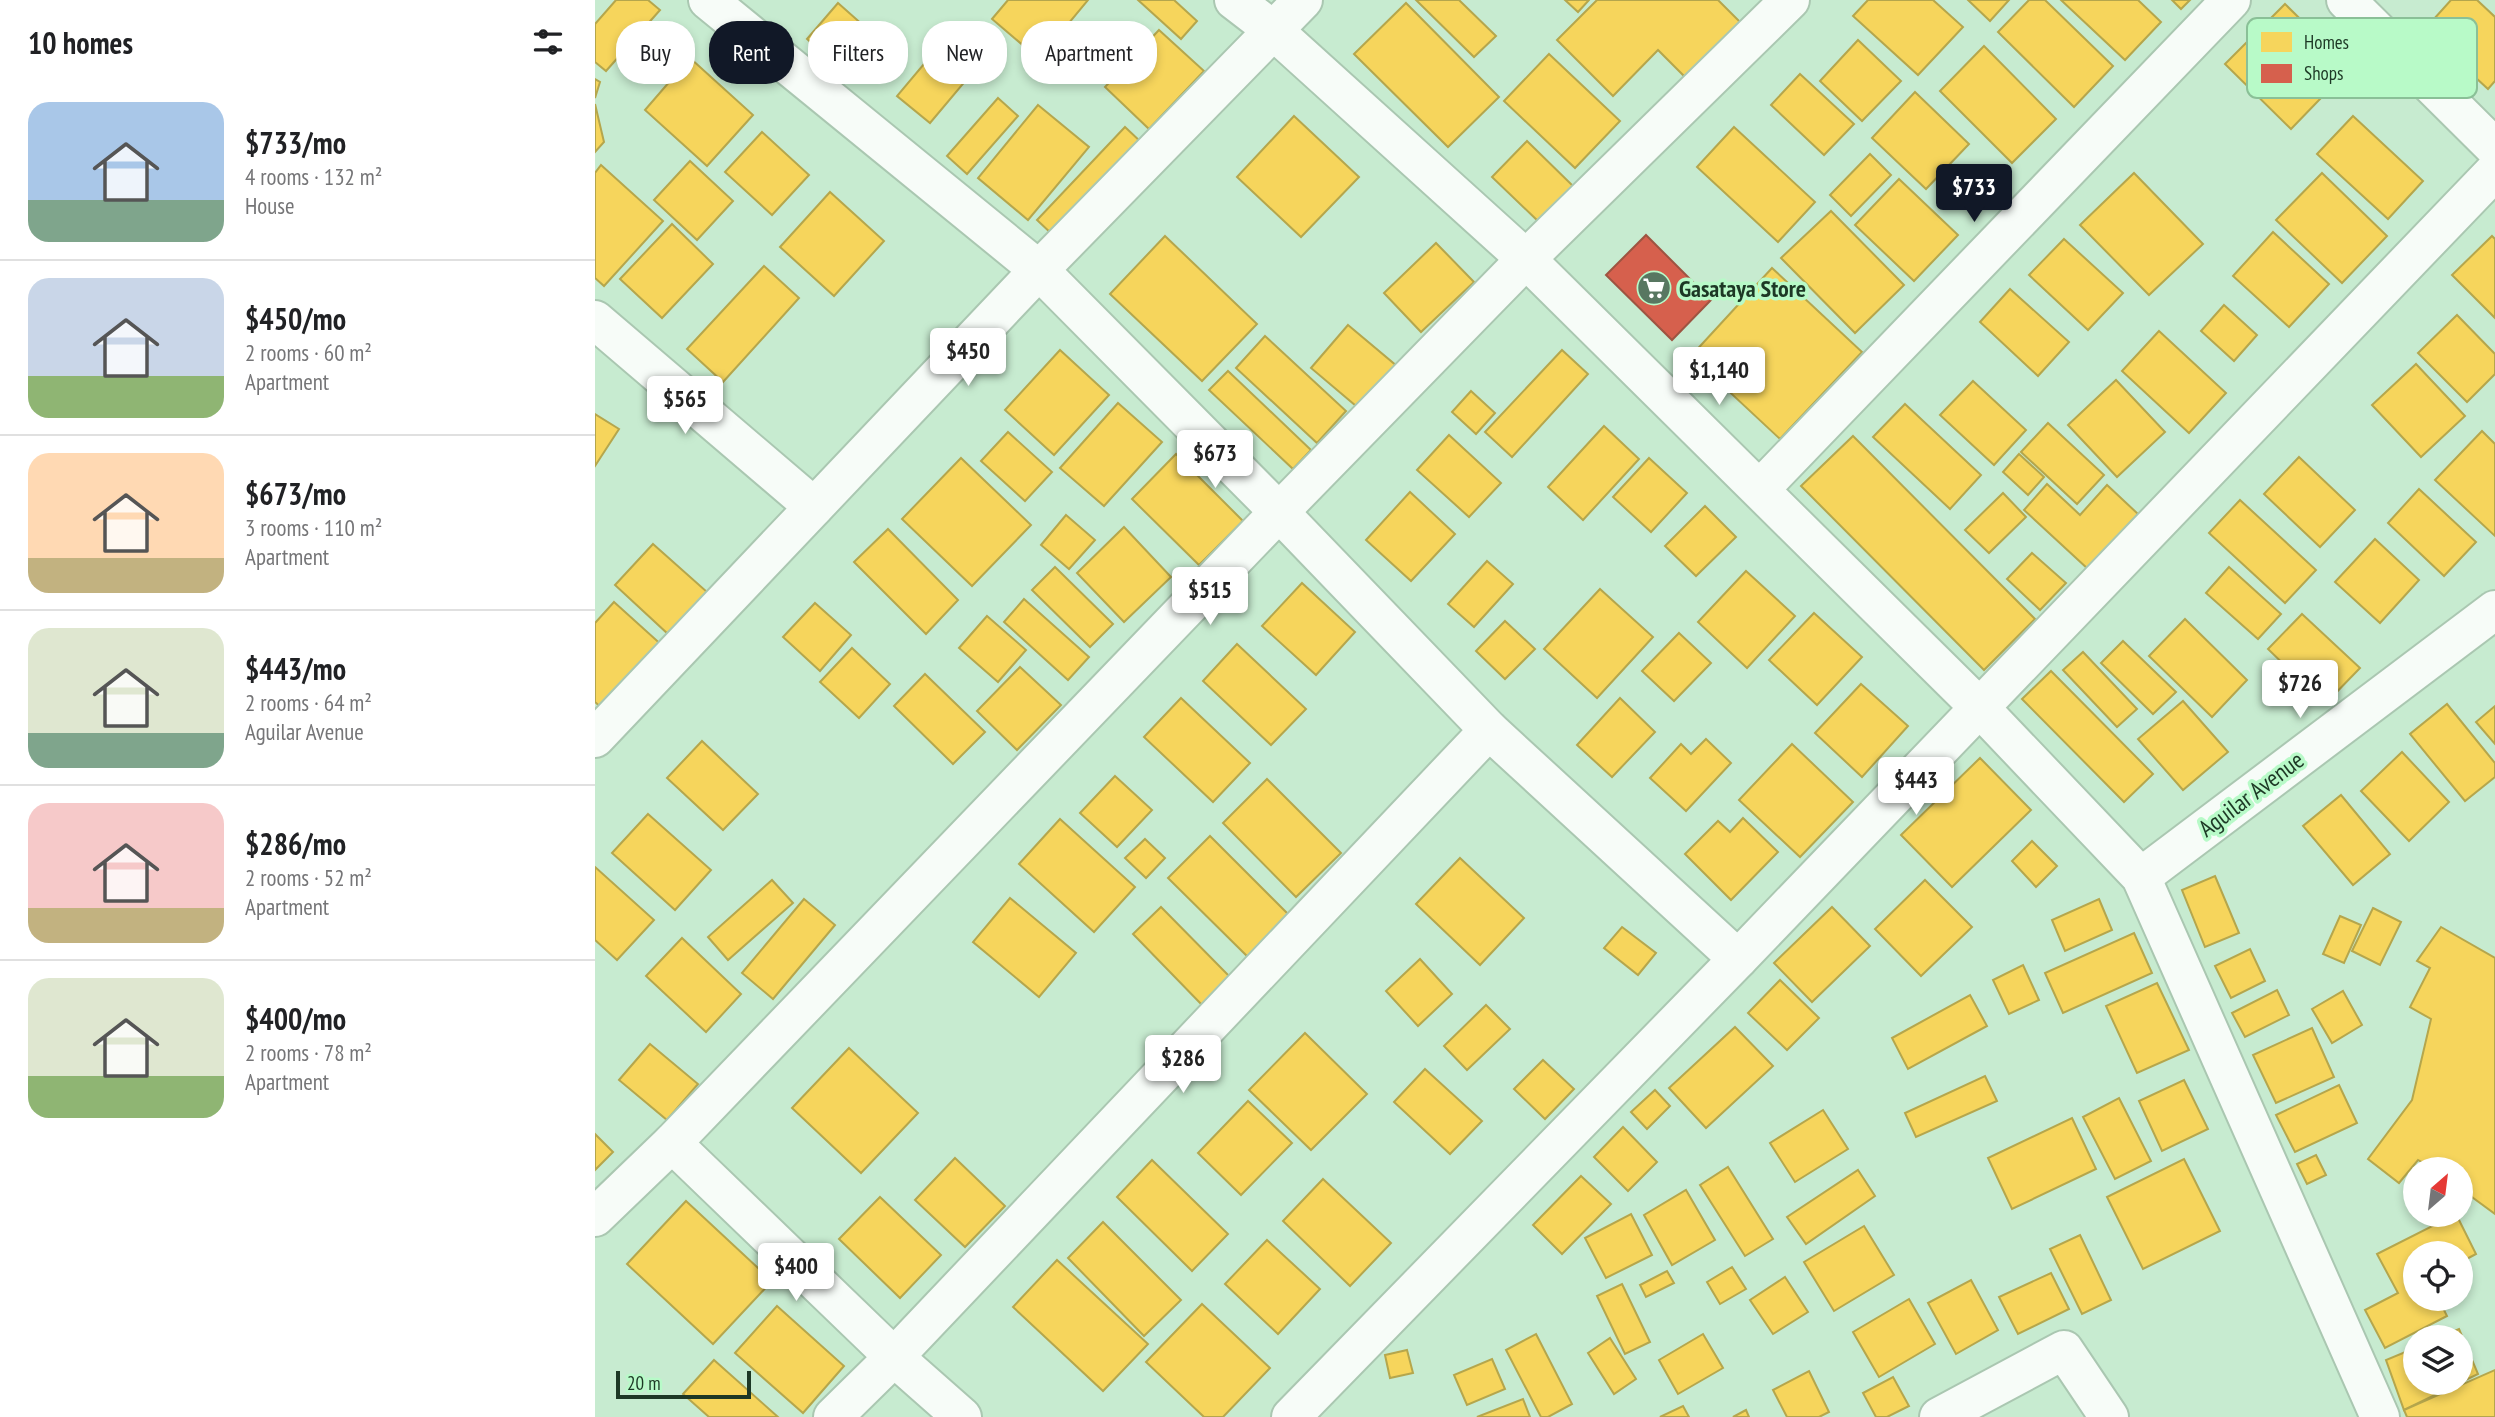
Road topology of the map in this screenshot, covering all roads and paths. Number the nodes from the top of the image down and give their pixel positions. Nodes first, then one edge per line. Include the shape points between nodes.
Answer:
1 (708, 0) edge
2 (1303, 0) edge
3 (1790, 0) edge
4 (2231, 0) edge
5 (2346, 0) edge
6 (1250, 10) edge
7 (2364, 18) edge
8 (2445, 98) edge
9 (2495, 148) edge
10 (2495, 171) edge
11 (1526, 260) junction
12 (1038, 270) junction
13 (595, 320) edge
14 (1760, 489) junction
15 (814, 507) junction
16 (1279, 512) junction
17 (2495, 610) edge
18 (1980, 708) junction
19 (1489, 730) junction
20 (595, 738) edge
21 (2141, 877) junction
22 (1738, 959) junction
23 (672, 1143) junction
24 (595, 1217) edge
25 (894, 1357) junction
26 (833, 1417) edge
27 (962, 1417) edge
28 (1291, 1417) edge
29 (1939, 1417) edge
30 (2109, 1417) edge
31 (2380, 1417) edge

1 - 12 street
2 - 6 street
3 - 11 street
4 - 14 street
5 - 7 street
6 - 11 street
6 - 12 street
8 - 9 street
10 - 18 street
11 - 14 street
11 - 16 street
12 - 15 street
12 - 16 street
13 - 15 street
14 - 18 street
15 - 20 street
16 - 19 street
16 - 23 street
17 - 21 street, Aguilar Avenue
18 - 21 street
18 - 22 street
19 - 22 street
19 - 25 street
21 - 31 street
22 - 28 street
23 - 24 street
23 - 25 street
25 - 26 street
25 - 27 street
29 - 30 street via 2063,1350

